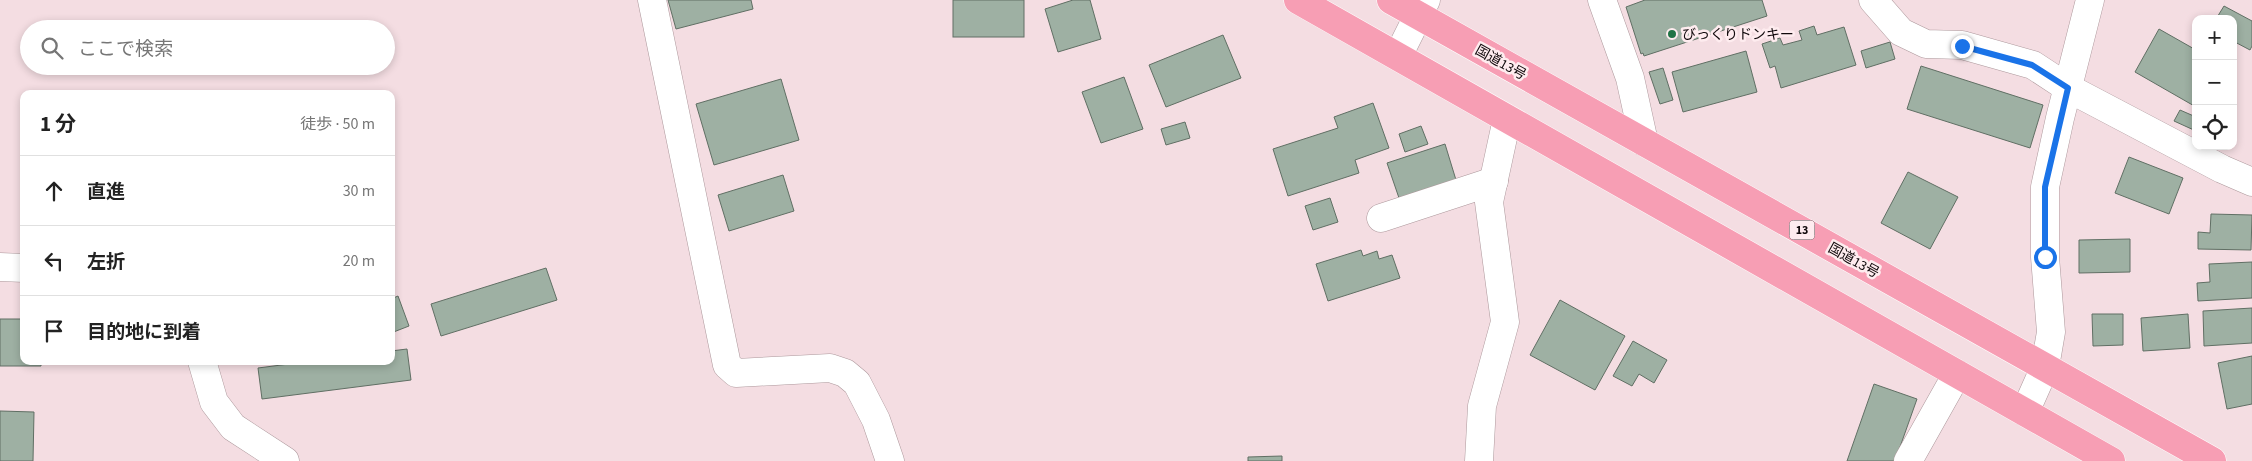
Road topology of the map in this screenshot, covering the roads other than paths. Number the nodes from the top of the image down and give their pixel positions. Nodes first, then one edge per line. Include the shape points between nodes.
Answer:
1 (652, 0) edge
2 (1298, 0) edge
3 (1391, 0) edge
4 (1602, 0) edge
5 (1873, 0) edge
6 (2090, 0) edge
7 (1422, 8) edge
8 (1398, 56) junction
9 (2068, 88) junction
10 (1507, 119) junction
11 (1644, 142) junction
12 (2249, 174) edge
13 (1494, 181) junction
14 (1381, 218) dead end
15 (0, 267) edge
16 (20, 268) edge
17 (203, 365) edge
18 (2045, 367) junction
19 (1958, 374) junction
20 (2024, 412) junction
21 (2098, 458) edge
22 (285, 461) edge
23 (890, 461) edge
24 (1479, 461) edge
25 (1908, 461) edge
26 (2212, 461) edge

1 - 23 street via 727,365 736,373 830,368 845,373 857,383 876,420
2 - 8 highway
3 - 7 highway, 国道13号 / 13
4 - 11 street via 1630,78
5 - 9 street via 1901,32 1926,44 1962,46 2032,65
6 - 9 street
7 - 8 street
7 - 11 highway, 国道13号 / 13
8 - 10 highway
9 - 12 street
9 - 18 street via 2045,187 2045,257 2051,332
10 - 13 street
10 - 19 highway
11 - 18 highway, 国道13号 / 13
13 - 14 street
13 - 24 street via 1489,202 1505,322 1482,406
15 - 16 street
17 - 22 street via 214,402 232,427
18 - 20 street
18 - 26 highway, 国道13号 / 13
19 - 20 highway
19 - 25 street
20 - 21 highway

